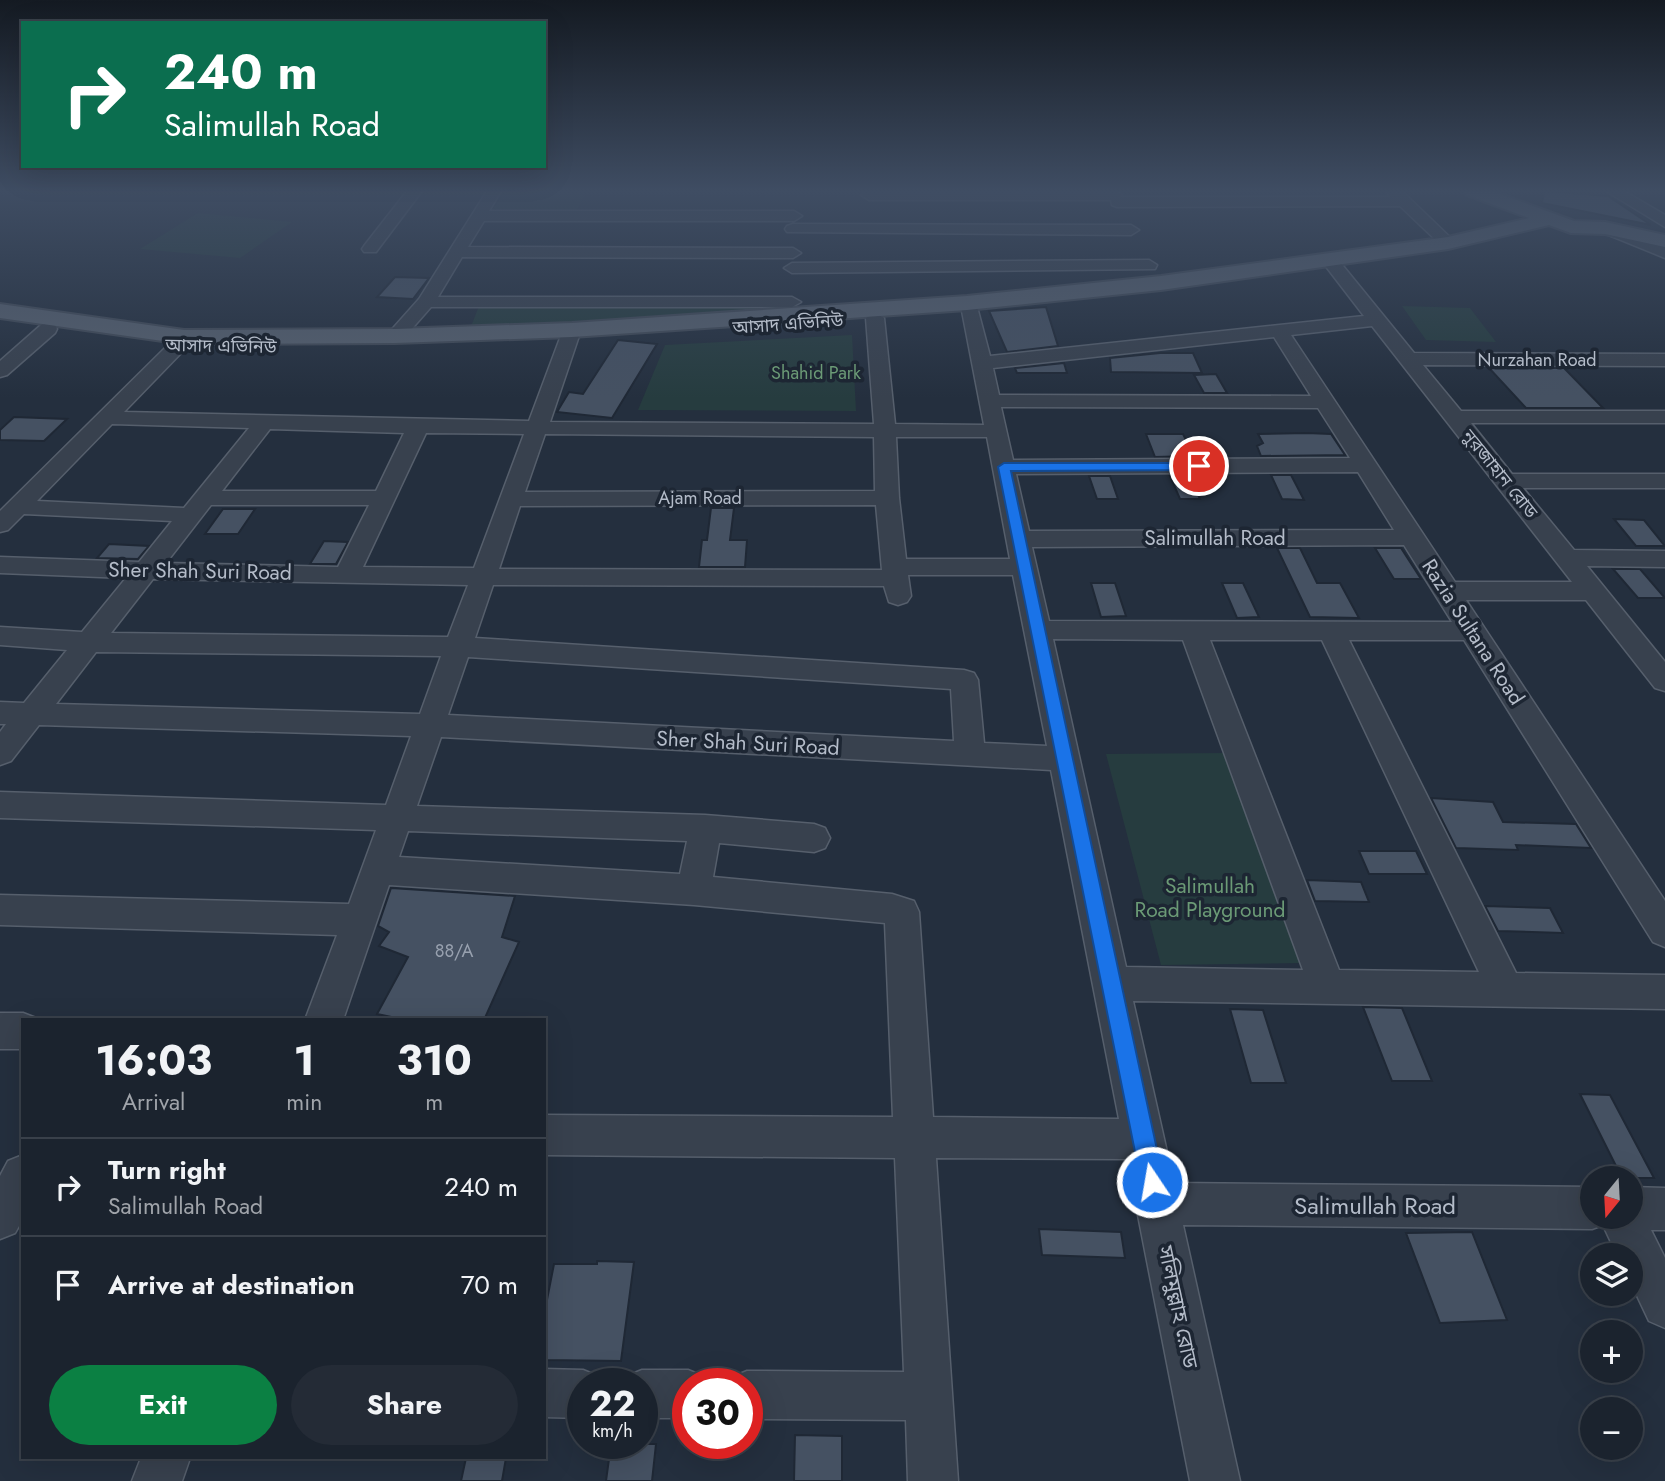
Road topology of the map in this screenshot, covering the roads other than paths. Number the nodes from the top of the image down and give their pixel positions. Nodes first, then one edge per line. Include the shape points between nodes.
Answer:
1 (452, 260) edge
2 (793, 260) edge
3 (1148, 260) edge
4 (1153, 260) edge
5 (1353, 260) edge
6 (1355, 260) edge
7 (1332, 264) junction
8 (426, 302) junction
9 (969, 307) junction
10 (791, 309) junction
11 (0, 312) edge
12 (875, 318) junction
13 (1378, 320) junction
14 (0, 322) edge
15 (48, 330) junction
16 (1280, 332) junction
17 (571, 335) junction
18 (395, 336) junction
19 (176, 348) junction
20 (1408, 359) junction
21 (1665, 360) edge
22 (982, 363) junction
23 (0, 371) edge
24 (1325, 402) junction
25 (993, 416) junction
26 (1454, 417) junction
27 (1665, 417) edge
28 (106, 418) junction
29 (265, 422) junction
30 (418, 427) junction
31 (538, 429) junction
32 (885, 432) junction
33 (1366, 465) junction
34 (1004, 467) junction
35 (1506, 481) junction
36 (1665, 481) edge
37 (384, 498) junction
38 (887, 498) junction
39 (513, 499) junction
40 (18, 507) junction
41 (197, 507) junction
42 (0, 525) edge
43 (1412, 537) junction
44 (1021, 553) junction
45 (1567, 558) junction
46 (1665, 559) edge
47 (0, 565) edge
48 (145, 572) junction
49 (347, 574) junction
50 (484, 578) junction
51 (896, 580) junction
52 (1447, 591) junction
53 (1593, 591) junction
54 (1193, 629) junction
55 (1038, 630) junction
56 (1331, 630) junction
57 (1472, 631) junction
58 (0, 636) edge
59 (89, 642) junction
60 (459, 647) junction
61 (1652, 649) edge
62 (1665, 681) edge
63 (0, 713) edge
64 (30, 715) junction
65 (431, 724) junction
66 (0, 753) edge
67 (970, 755) junction
68 (1064, 759) junction
69 (0, 805) edge
70 (398, 816) junction
71 (705, 828) junction
72 (814, 838) dead end
73 (378, 870) junction
74 (694, 890) junction
75 (1651, 890) edge
76 (0, 910) edge
77 (360, 920) junction
78 (1665, 932) edge
79 (1111, 984) junction
80 (1327, 986) junction
81 (1505, 988) junction
82 (1665, 992) edge
83 (325, 1018) edge
84 (0, 1031) edge
85 (21, 1031) edge
86 (546, 1135) edge
87 (915, 1138) junction
88 (1143, 1139) junction
89 (21, 1180) edge
90 (1157, 1204) junction
91 (1580, 1208) edge
92 (1643, 1208) edge
93 (1665, 1209) edge
94 (0, 1218) edge
95 (1628, 1229) edge
96 (1665, 1304) edge
97 (546, 1394) edge
98 (567, 1394) edge
99 (763, 1395) edge
100 (928, 1395) junction
101 (165, 1459) edge
102 (157, 1481) edge
103 (933, 1481) edge
104 (1215, 1481) edge

1 - 8 street
2 - 10 street
3 - 9 main road, আসাদ এভিনিউ
4 - 7 main road, আসাদ এভিনিউ
5 - 7 main road, আসাদ এভিনিউ
6 - 7 main road, আসাদ এভিনিউ
7 - 13 street, নুরজাহান রোড
8 - 10 street
8 - 18 street
9 - 10 main road, আসাদ এভিনিউ
9 - 12 main road, আসাদ এভিনিউ
9 - 22 street, সলিমুল্লাহ রোড
10 - 17 main road, আসাদ এভিনিউ
11 - 18 main road, আসাদ এভিনিউ via 184,337
12 - 17 main road, আসাদ এভিনিউ
12 - 32 street
13 - 16 street
13 - 20 street, নুরজাহান রোড
14 - 15 main road, আসাদ এভিনিউ
15 - 19 main road, আসাদ এভিনিউ
15 - 23 street
16 - 22 street
16 - 24 street, Razia Sultana Road
17 - 18 main road, আসাদ এভিনিউ
17 - 19 main road, আসাদ এভিনিউ via 386,346
17 - 31 street
19 - 28 street
20 - 21 street, Nurzahan Road
20 - 26 street, নুরজাহান রোড
22 - 25 street, সলিমুল্লাহ রোড
24 - 25 street
24 - 33 street, Razia Sultana Road
25 - 32 street
25 - 34 street, সলিমুল্লাহ রোড
26 - 27 street
26 - 35 street, নুরজাহান রোড
28 - 29 street
28 - 40 street
29 - 30 street
29 - 41 street
30 - 31 street
30 - 37 street
31 - 32 street
31 - 39 street
32 - 38 street
33 - 34 street
33 - 43 street, Razia Sultana Road
34 - 44 street, সলিমুল্লাহ রোড
35 - 36 street
35 - 45 street, নুরজাহান রোড
37 - 41 street
37 - 49 street
38 - 39 street, Ajam Road
38 - 51 street
39 - 50 street
40 - 41 street
40 - 42 street
41 - 48 street
43 - 44 street, Salimullah Road
43 - 52 street, Razia Sultana Road
44 - 51 street, Salimullah Road
44 - 55 street, সলিমুল্লাহ রোড
45 - 46 street
45 - 53 street, নুরজাহান রোড
47 - 48 street, Sher Shah Suri Road
48 - 49 street, Sher Shah Suri Road
48 - 59 street
49 - 50 street, Sher Shah Suri Road
50 - 51 street, Sher Shah Suri Road
50 - 60 street
52 - 53 street
52 - 57 street, Razia Sultana Road
53 - 61 street, নুরজাহান রোড
54 - 55 street
54 - 56 street
54 - 80 street
55 - 68 street, সলিমুল্লাহ রোড
56 - 57 street
56 - 81 street
57 - 75 street, Razia Sultana Road
58 - 59 street
59 - 60 street
59 - 64 street
60 - 65 street
60 - 67 street via 964,680
61 - 62 street, নুরজাহান রোড
63 - 64 street, Sher Shah Suri Road
64 - 65 street, Sher Shah Suri Road
64 - 66 street
65 - 67 street, Sher Shah Suri Road
65 - 70 street
67 - 68 street, Sher Shah Suri Road
68 - 79 street, সলিমুল্লাহ রোড
69 - 70 street
70 - 71 street
70 - 73 street
71 - 72 street
71 - 74 street
73 - 74 street
73 - 77 street
74 - 87 street via 902,912
75 - 78 street, Razia Sultana Road
76 - 77 street
77 - 83 street
79 - 80 street
79 - 88 street, সলিমুল্লাহ রোড
80 - 81 street
81 - 82 street
84 - 85 street
86 - 87 street
87 - 88 street
87 - 100 street
88 - 90 street, সলিমুল্লাহ রোড
89 - 94 street
90 - 91 street, Salimullah Road
90 - 104 street, সলিমুল্লাহ রোড
92 - 93 street
95 - 96 street
97 - 98 street
99 - 100 street
100 - 103 street
101 - 102 street

